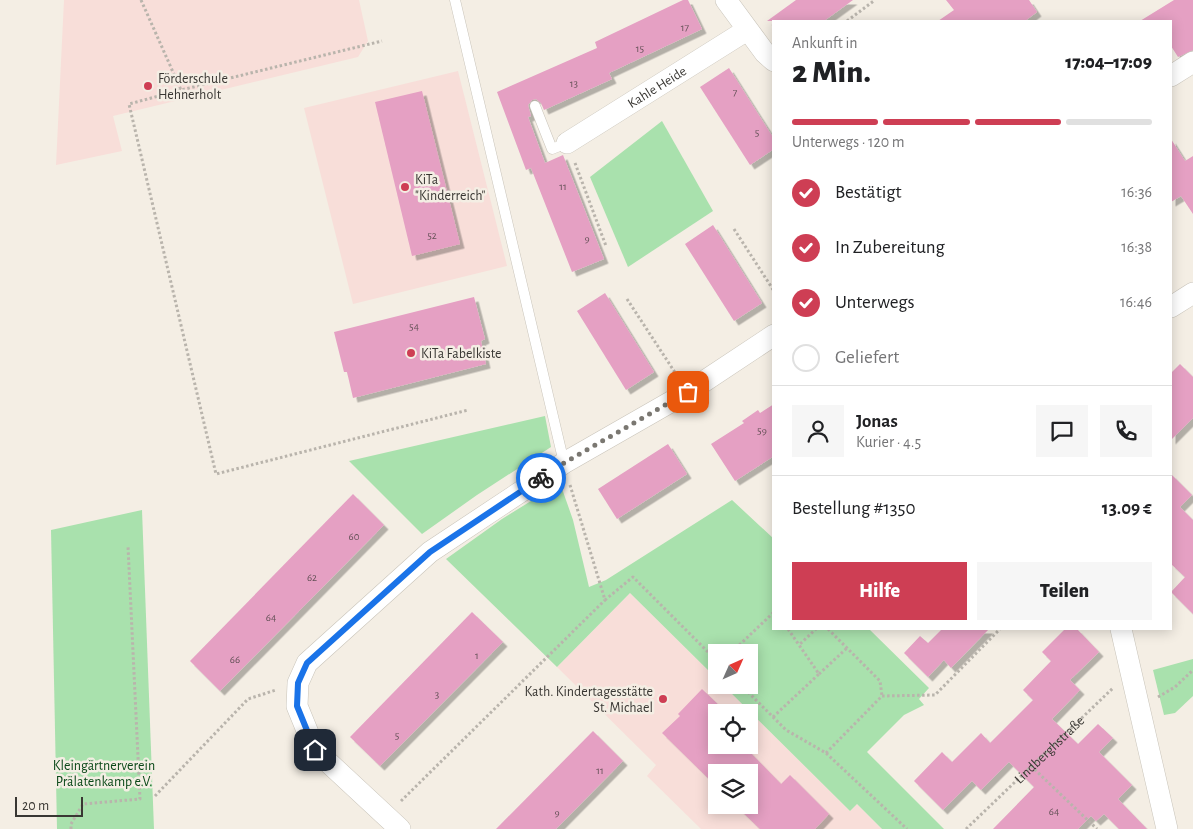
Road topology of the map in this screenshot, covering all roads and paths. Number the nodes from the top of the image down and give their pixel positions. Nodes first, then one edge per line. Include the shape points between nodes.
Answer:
1 (141, 0) edge
2 (455, 0) edge
3 (726, 0) edge
4 (875, 0) edge
5 (847, 20) edge
6 (747, 30) junction
7 (382, 41) dead end
8 (772, 60) edge
9 (1193, 62) edge
10 (1172, 75) edge
11 (181, 90) junction
12 (535, 106) dead end
13 (567, 143) junction
14 (734, 230) dead end
15 (606, 246) dead end
16 (772, 288) edge
17 (1193, 293) edge
18 (627, 299) dead end
19 (1172, 306) edge
20 (772, 336) edge
21 (688, 392) junction
22 (468, 410) dead end
23 (564, 463) junction
24 (128, 546) dead end
25 (605, 600) junction
26 (772, 614) edge
27 (789, 630) edge
28 (815, 630) edge
29 (829, 630) edge
30 (999, 630) edge
31 (1121, 630) edge
32 (740, 644) edge
33 (799, 644) junction
34 (847, 648) junction
35 (708, 652) edge
36 (1131, 670) junction
37 (1193, 670) edge
38 (819, 674) junction
39 (298, 683) junction
40 (750, 694) edge
41 (882, 696) junction
42 (1140, 708) junction
43 (773, 717) junction
44 (826, 753) junction
45 (1031, 766) junction
46 (155, 796) dead end
47 (394, 823) edge
48 (71, 829) edge
49 (907, 829) edge
50 (966, 829) edge
51 (1098, 829) edge
52 (1167, 829) edge

1 - 11 path
2 - 23 lane
3 - 6 street
4 - 5 path
6 - 8 street
6 - 13 street, Kahle Heide
7 - 11 path
9 - 10 street
11 - 22 path via 129,104 216,474
12 - 13 lane via 552,149
13 - 15 path
14 - 16 path
17 - 19 street
18 - 21 path
20 - 21 street
21 - 23 street
23 - 25 path
23 - 39 street via 430,552 307,663
24 - 48 path via 140,799 82,804
25 - 35 path via 633,578
25 - 47 path via 403,799
26 - 32 path
27 - 33 path
28 - 33 path
29 - 34 path
30 - 41 path via 934,695
31 - 36 street
33 - 38 path
34 - 38 path
34 - 41 path via 880,681
36 - 42 street
36 - 45 path, Lindberghstraße
37 - 42 path via 1175,686
38 - 43 path
39 - 46 path via 248,699
39 - 47 street via 297,706 315,750
40 - 43 path
41 - 44 path
42 - 52 street
43 - 44 path via 786,730
44 - 49 path
45 - 50 path, Lindberghstraße
45 - 51 path

